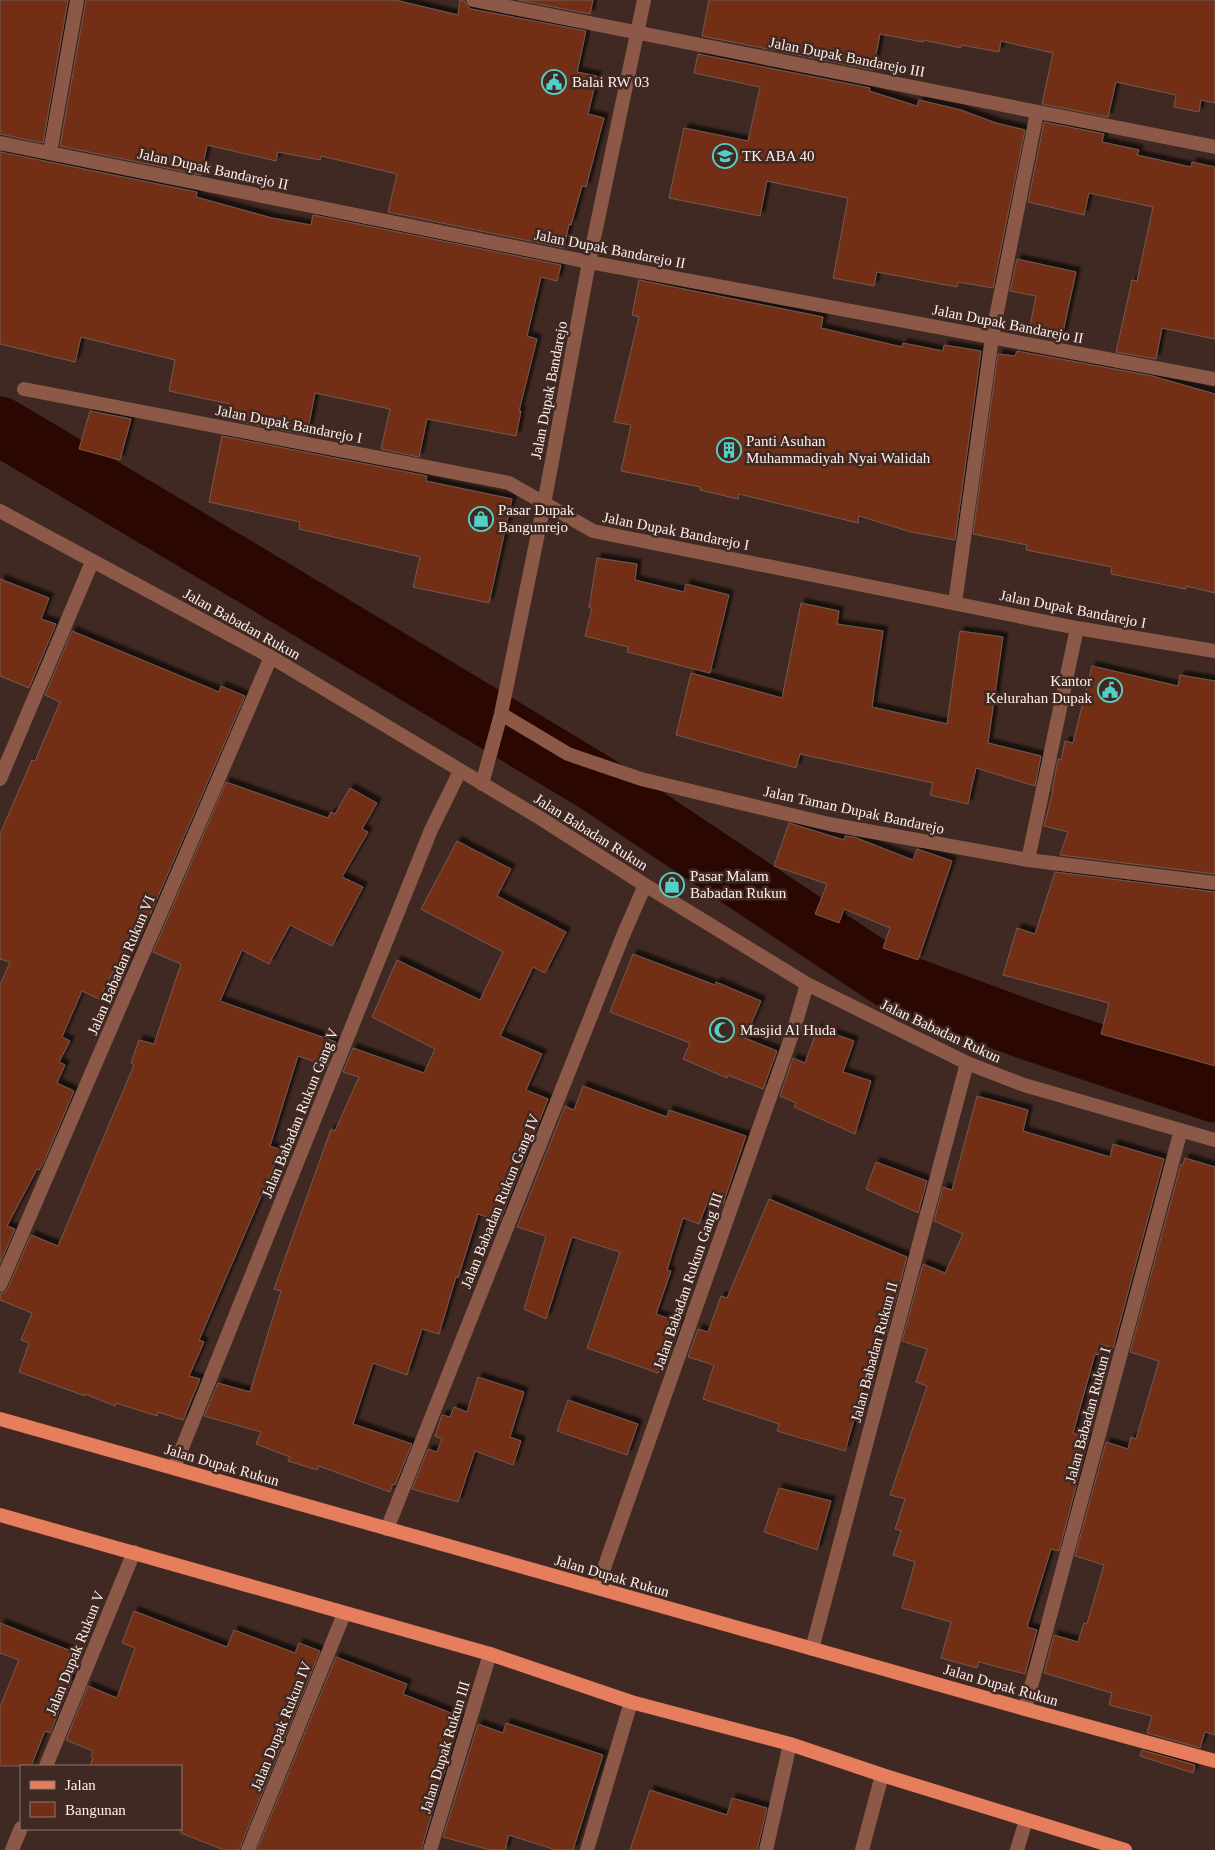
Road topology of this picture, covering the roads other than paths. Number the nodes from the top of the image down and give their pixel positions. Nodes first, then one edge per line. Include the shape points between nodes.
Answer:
1 (77, 0) edge
2 (473, 0) edge
3 (644, 0) edge
4 (636, 31) junction
5 (1036, 112) junction
6 (0, 143) edge
7 (1215, 146) edge
8 (50, 152) junction
9 (589, 262) junction
10 (992, 337) junction
11 (1215, 379) edge
12 (24, 389) dead end
13 (544, 504) junction
14 (0, 511) edge
15 (92, 562) junction
16 (955, 603) junction
17 (1076, 628) junction
18 (1215, 651) edge
19 (271, 657) junction
20 (500, 718) junction
21 (460, 771) junction
22 (0, 779) edge
23 (482, 784) junction
24 (1028, 860) junction
25 (1215, 882) edge
26 (645, 885) junction
27 (807, 984) junction
28 (967, 1063) junction
29 (1182, 1130) junction
30 (1215, 1140) edge
31 (0, 1285) edge
32 (0, 1419) edge
33 (174, 1468) junction
34 (0, 1515) edge
35 (387, 1529) junction
36 (134, 1552) junction
37 (597, 1588) junction
38 (344, 1614) junction
39 (812, 1649) junction
40 (490, 1654) junction
41 (631, 1702) junction
42 (1025, 1709) junction
43 (790, 1744) junction
44 (1215, 1761) edge
45 (46, 1765) edge
46 (882, 1775) junction
47 (1026, 1820) junction
48 (20, 1830) edge
49 (12, 1850) edge
50 (248, 1850) edge
51 (430, 1850) edge
52 (587, 1850) edge
53 (766, 1850) edge
54 (862, 1850) edge
55 (1017, 1850) edge
56 (1125, 1850) edge

1 - 8 street
2 - 4 street, Jalan Dupak Bandarejo III
3 - 4 street, Jalan Dupak Bandarejo
4 - 5 street, Jalan Dupak Bandarejo III
4 - 9 street, Jalan Dupak Bandarejo
5 - 7 street, Jalan Dupak Bandarejo III
5 - 10 street
6 - 8 street, Jalan Dupak Bandarejo II
8 - 9 street, Jalan Dupak Bandarejo II
9 - 10 street, Jalan Dupak Bandarejo II
9 - 13 street, Jalan Dupak Bandarejo
10 - 11 street, Jalan Dupak Bandarejo II
10 - 16 street
12 - 13 street, Jalan Dupak Bandarejo I via 509,483
13 - 16 street, Jalan Dupak Bandarejo I via 593,531
13 - 20 street, Jalan Dupak Bandarejo
14 - 15 street, Jalan Babadan Rukun
15 - 19 street, Jalan Babadan Rukun
15 - 22 street
16 - 17 street, Jalan Dupak Bandarejo I
17 - 18 street, Jalan Dupak Bandarejo I
17 - 24 street
19 - 21 street, Jalan Babadan Rukun
19 - 31 street, Jalan Babadan Rukun VI
20 - 23 street, Jalan Dupak Bandarejo
20 - 24 street, Jalan Taman Dupak Bandarejo via 568,754 641,779 829,824
21 - 23 street, Jalan Babadan Rukun
21 - 33 street, Jalan Babadan Rukun Gang V via 431,830
23 - 26 street, Jalan Babadan Rukun
24 - 25 street, Jalan Taman Dupak Bandarejo
26 - 27 street, Jalan Babadan Rukun
26 - 35 street, Jalan Babadan Rukun Gang IV
27 - 28 street, Jalan Babadan Rukun
27 - 37 street, Jalan Babadan Rukun Gang III
28 - 29 street, Jalan Babadan Rukun via 1024,1085
28 - 39 street, Jalan Babadan Rukun II
29 - 30 street, Jalan Babadan Rukun
29 - 42 street, Jalan Babadan Rukun I
32 - 33 main road, Jalan Dupak Rukun
33 - 35 main road, Jalan Dupak Rukun
34 - 36 main road
35 - 37 main road, Jalan Dupak Rukun
36 - 38 main road
36 - 45 street, Jalan Dupak Rukun V
37 - 39 main road, Jalan Dupak Rukun
38 - 40 main road
38 - 50 street, Jalan Dupak Rukun IV
39 - 42 main road, Jalan Dupak Rukun
40 - 41 main road
40 - 51 street, Jalan Dupak Rukun III
41 - 43 main road
41 - 52 street
42 - 44 main road, Jalan Dupak Rukun
43 - 46 main road
43 - 53 street
46 - 47 main road
46 - 54 street
47 - 55 street
47 - 56 main road
48 - 49 street

